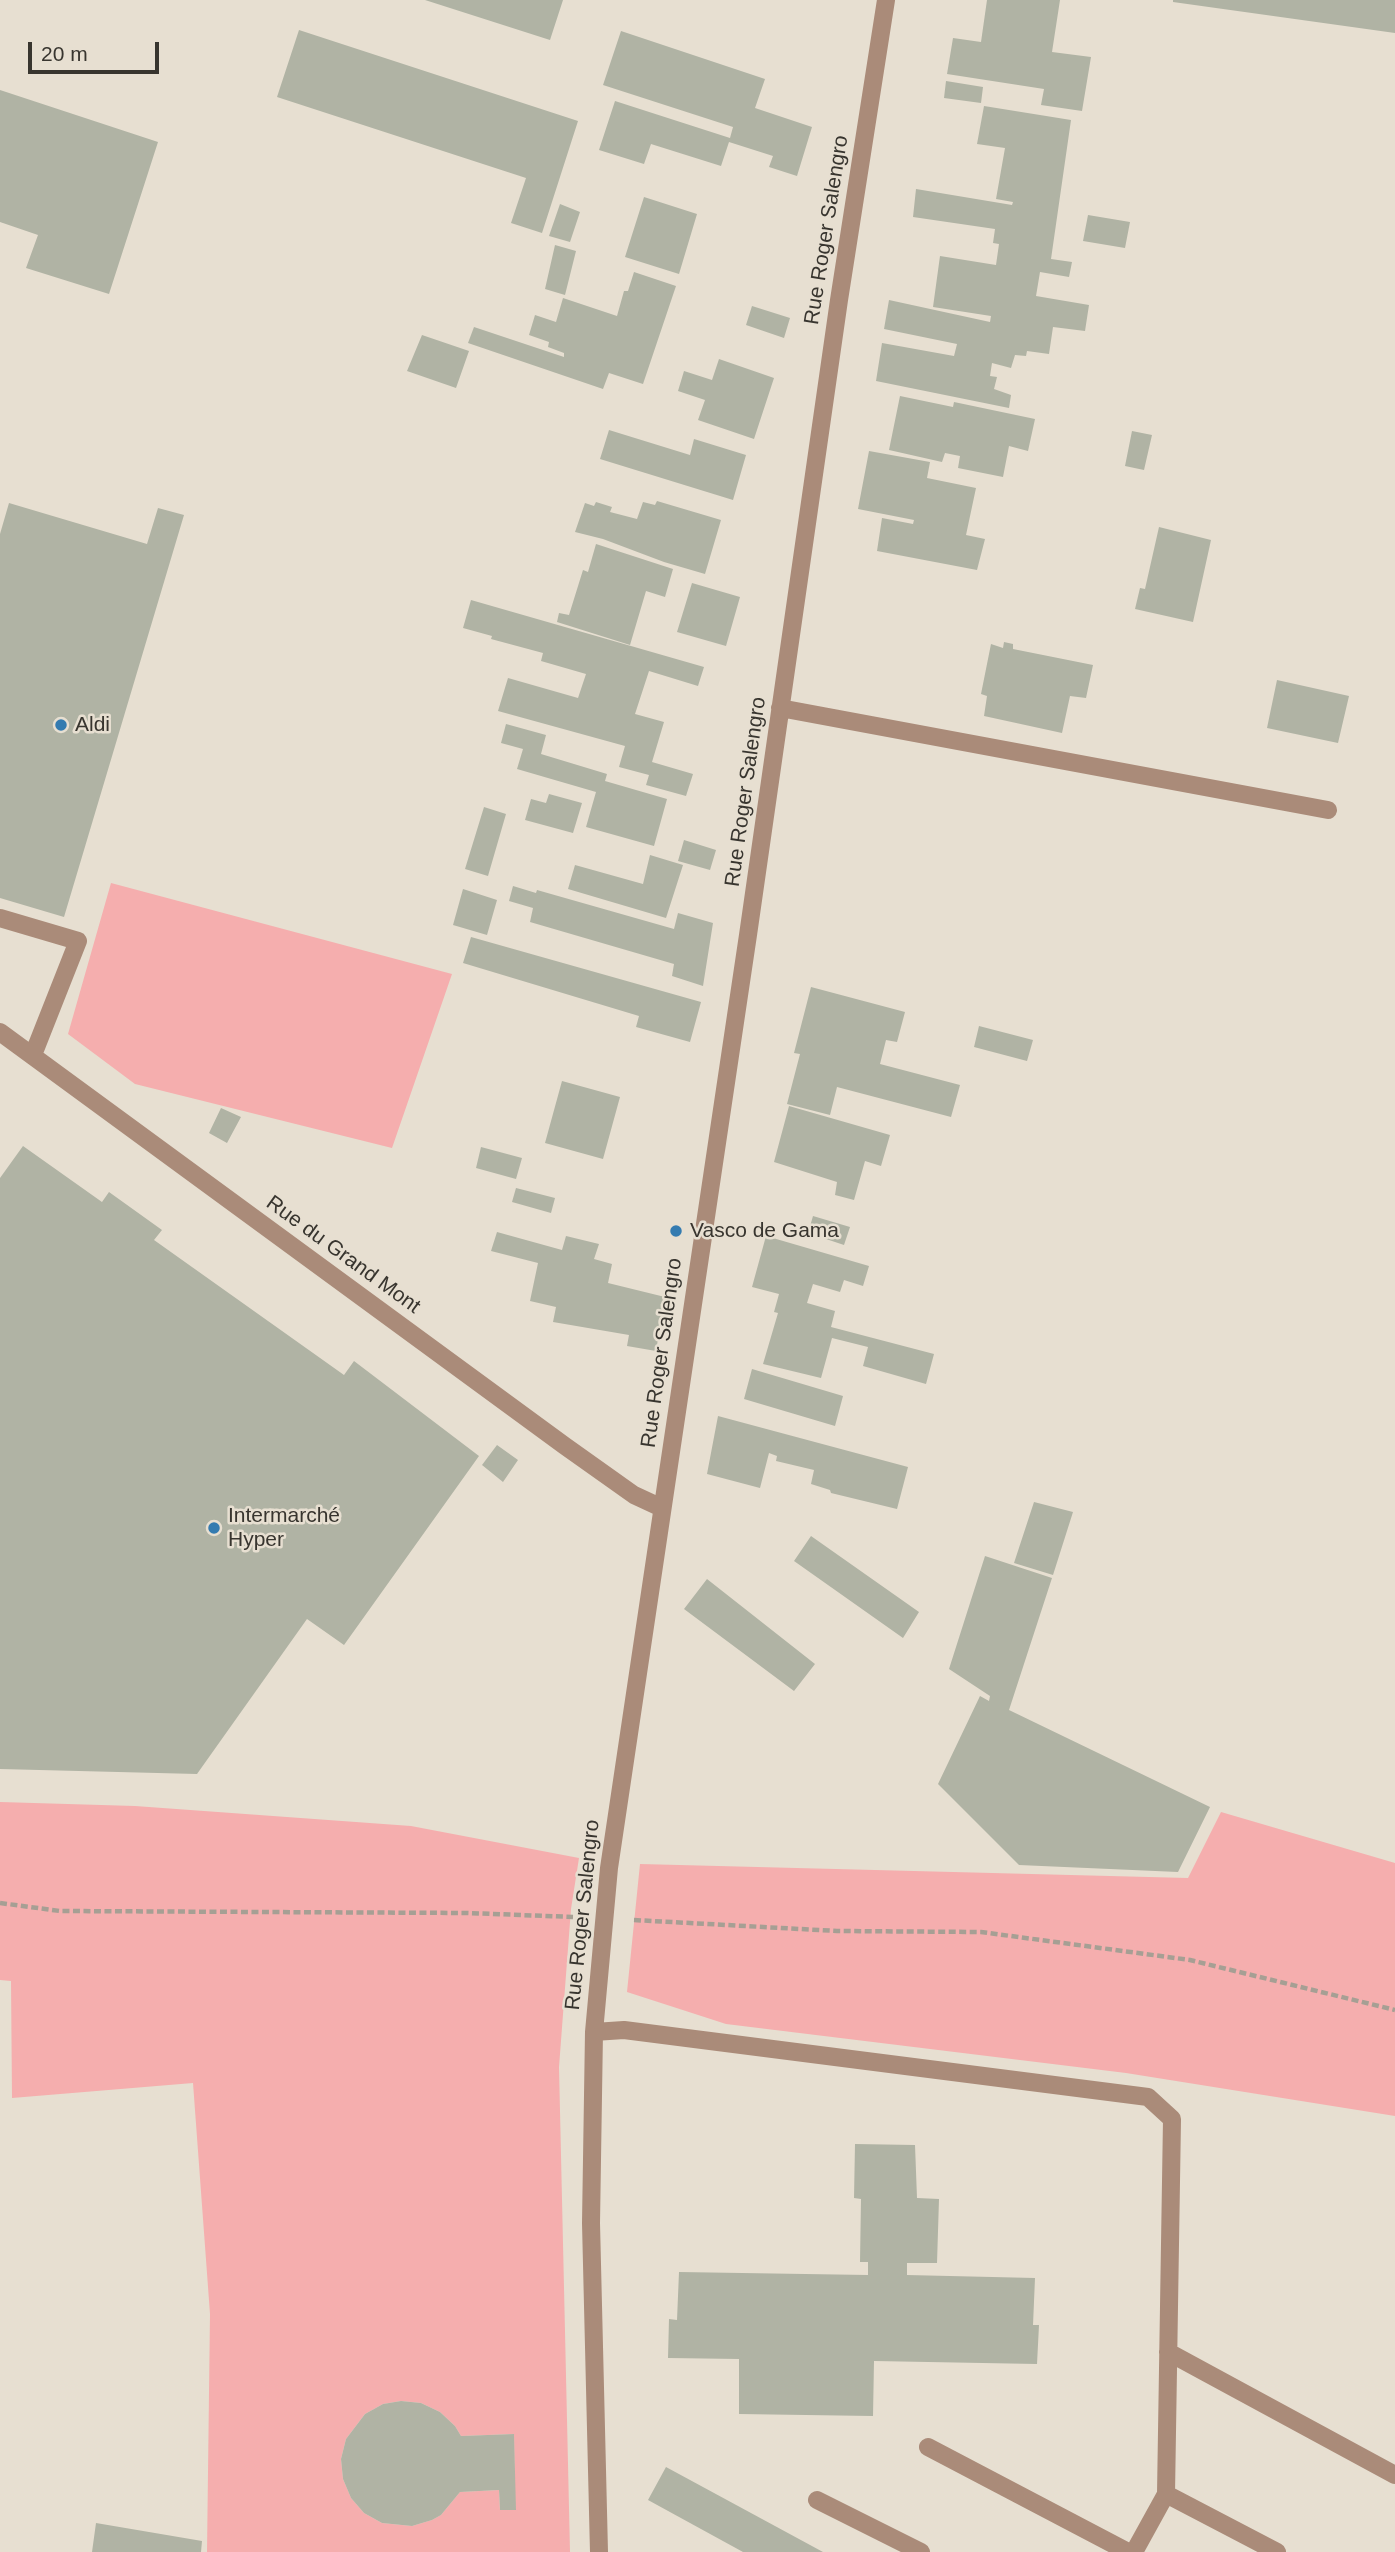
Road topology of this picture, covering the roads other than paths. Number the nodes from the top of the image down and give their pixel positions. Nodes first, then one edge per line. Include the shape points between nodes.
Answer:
1 (886, 0) edge
2 (780, 708) junction
3 (1328, 810) dead end
4 (0, 918) edge
5 (0, 1032) edge
6 (33, 1055) junction
7 (662, 1508) junction
8 (594, 2032) junction
9 (1168, 2352) junction
10 (928, 2447) dead end
11 (1395, 2475) edge
12 (1166, 2494) junction
13 (817, 2500) dead end
14 (599, 2552) edge
15 (920, 2552) edge
16 (1128, 2552) edge
17 (1134, 2552) edge
18 (1277, 2552) edge

1 - 2 street, Rue Roger Salengro
2 - 3 street
2 - 7 street, Rue Roger Salengro
4 - 6 street via 78,941
5 - 6 street, Rue du Grand Mont
6 - 7 street, Rue du Grand Mont via 575,1453 634,1495
7 - 8 street, Rue Roger Salengro via 608,1868
8 - 9 street via 624,2030 1148,2096 1172,2119
8 - 14 street, Rue Roger Salengro via 591,2223
9 - 11 street
9 - 12 street
10 - 16 street
12 - 17 street
12 - 18 street
13 - 15 street

